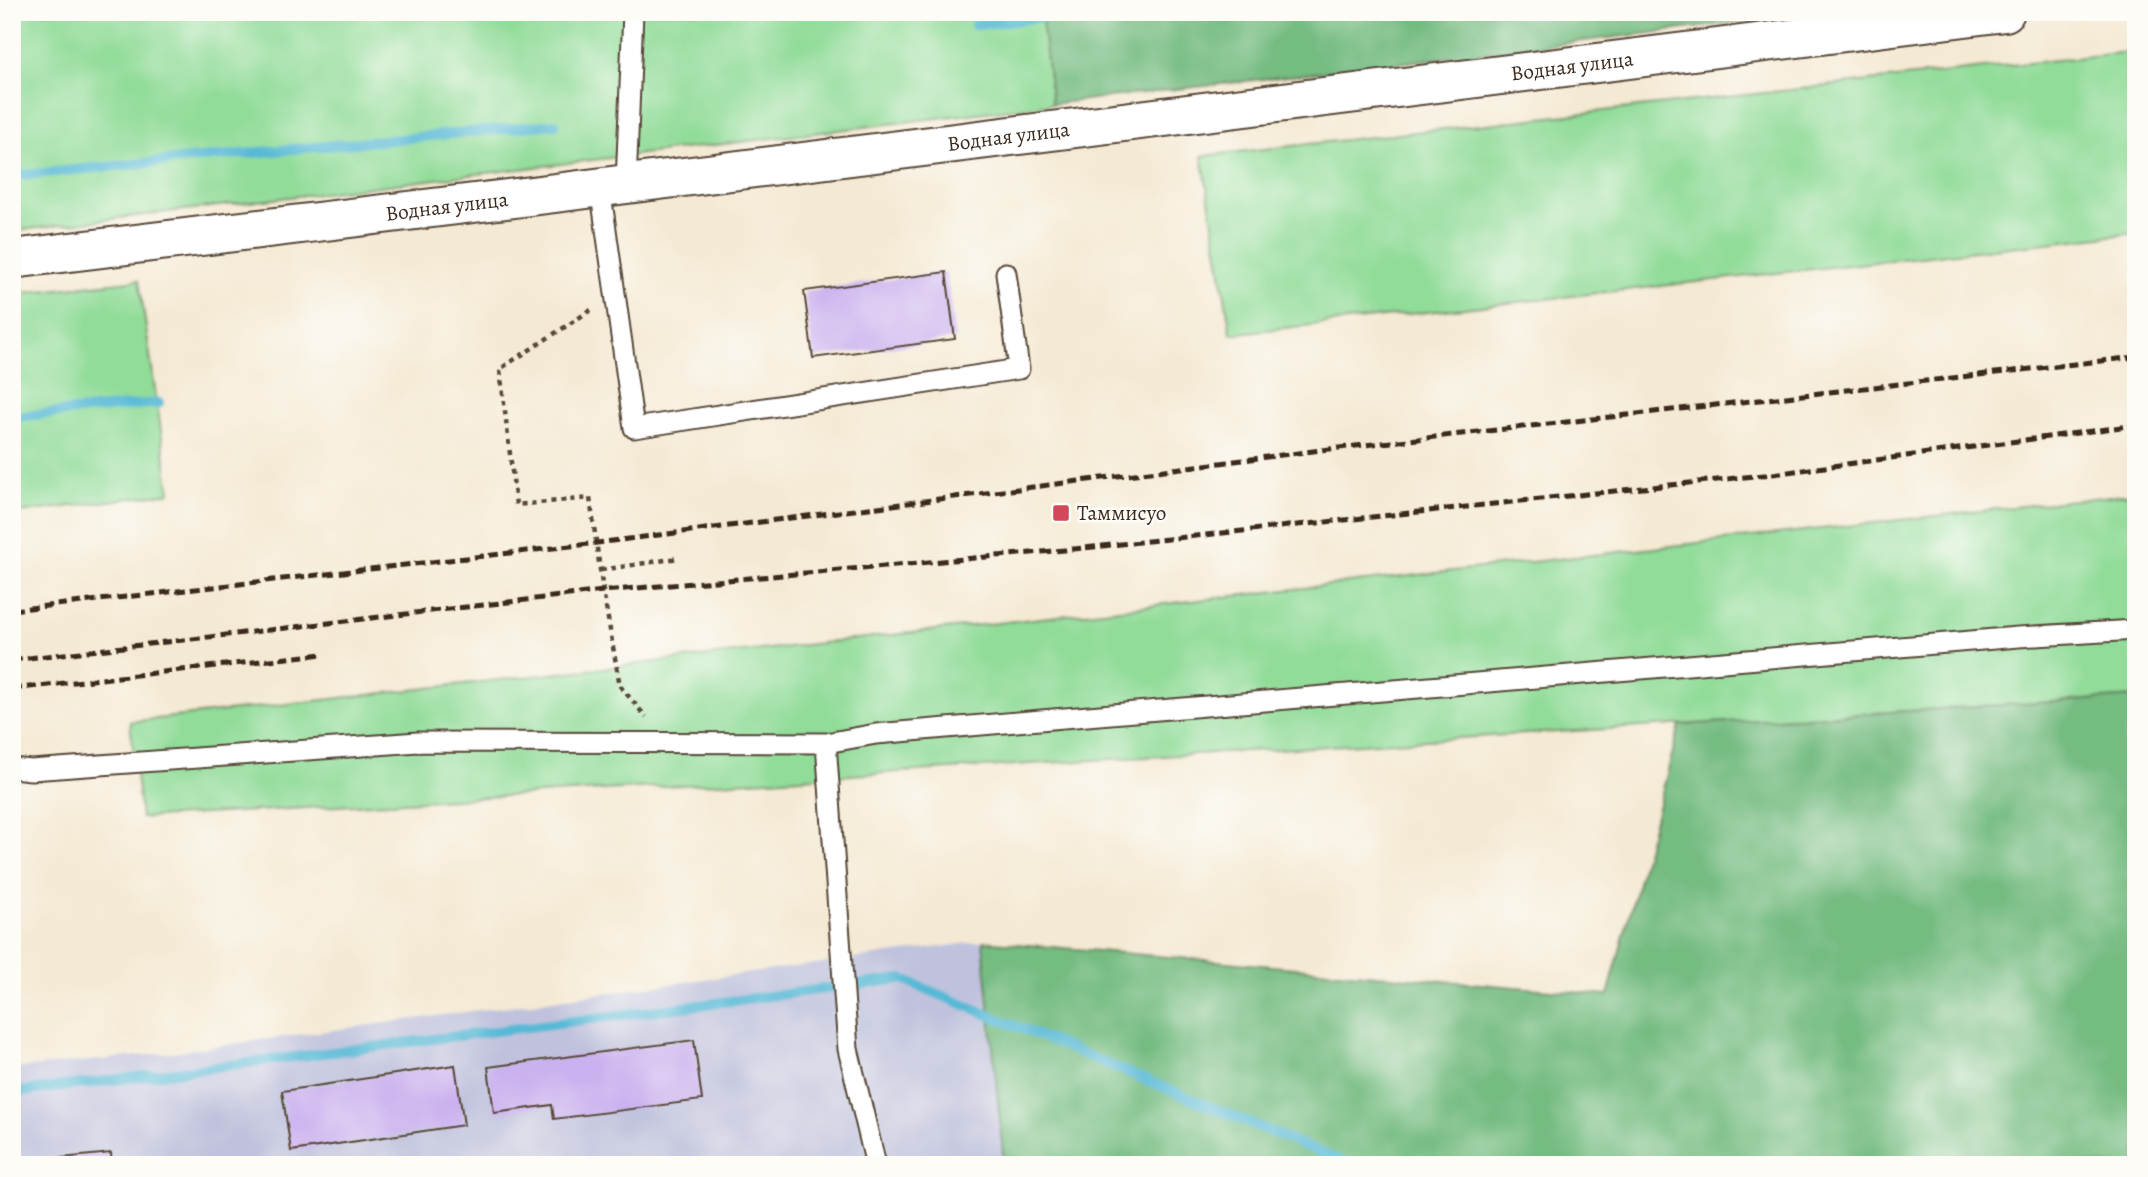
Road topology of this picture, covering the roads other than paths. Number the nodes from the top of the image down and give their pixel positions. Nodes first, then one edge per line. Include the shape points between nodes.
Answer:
1 (633, 12) edge
2 (2005, 12) edge
3 (613, 186) junction
4 (12, 259) edge
5 (1006, 273) dead end
6 (2136, 630) edge
7 (826, 743) junction
8 (12, 768) edge
9 (876, 1165) edge

1 - 3 lane
2 - 3 street, Водная улица
3 - 4 street, Водная улица
3 - 5 lane via 615,294 634,428 1019,369
6 - 7 lane via 904,731
7 - 8 lane via 418,742
7 - 9 lane via 848,1049

